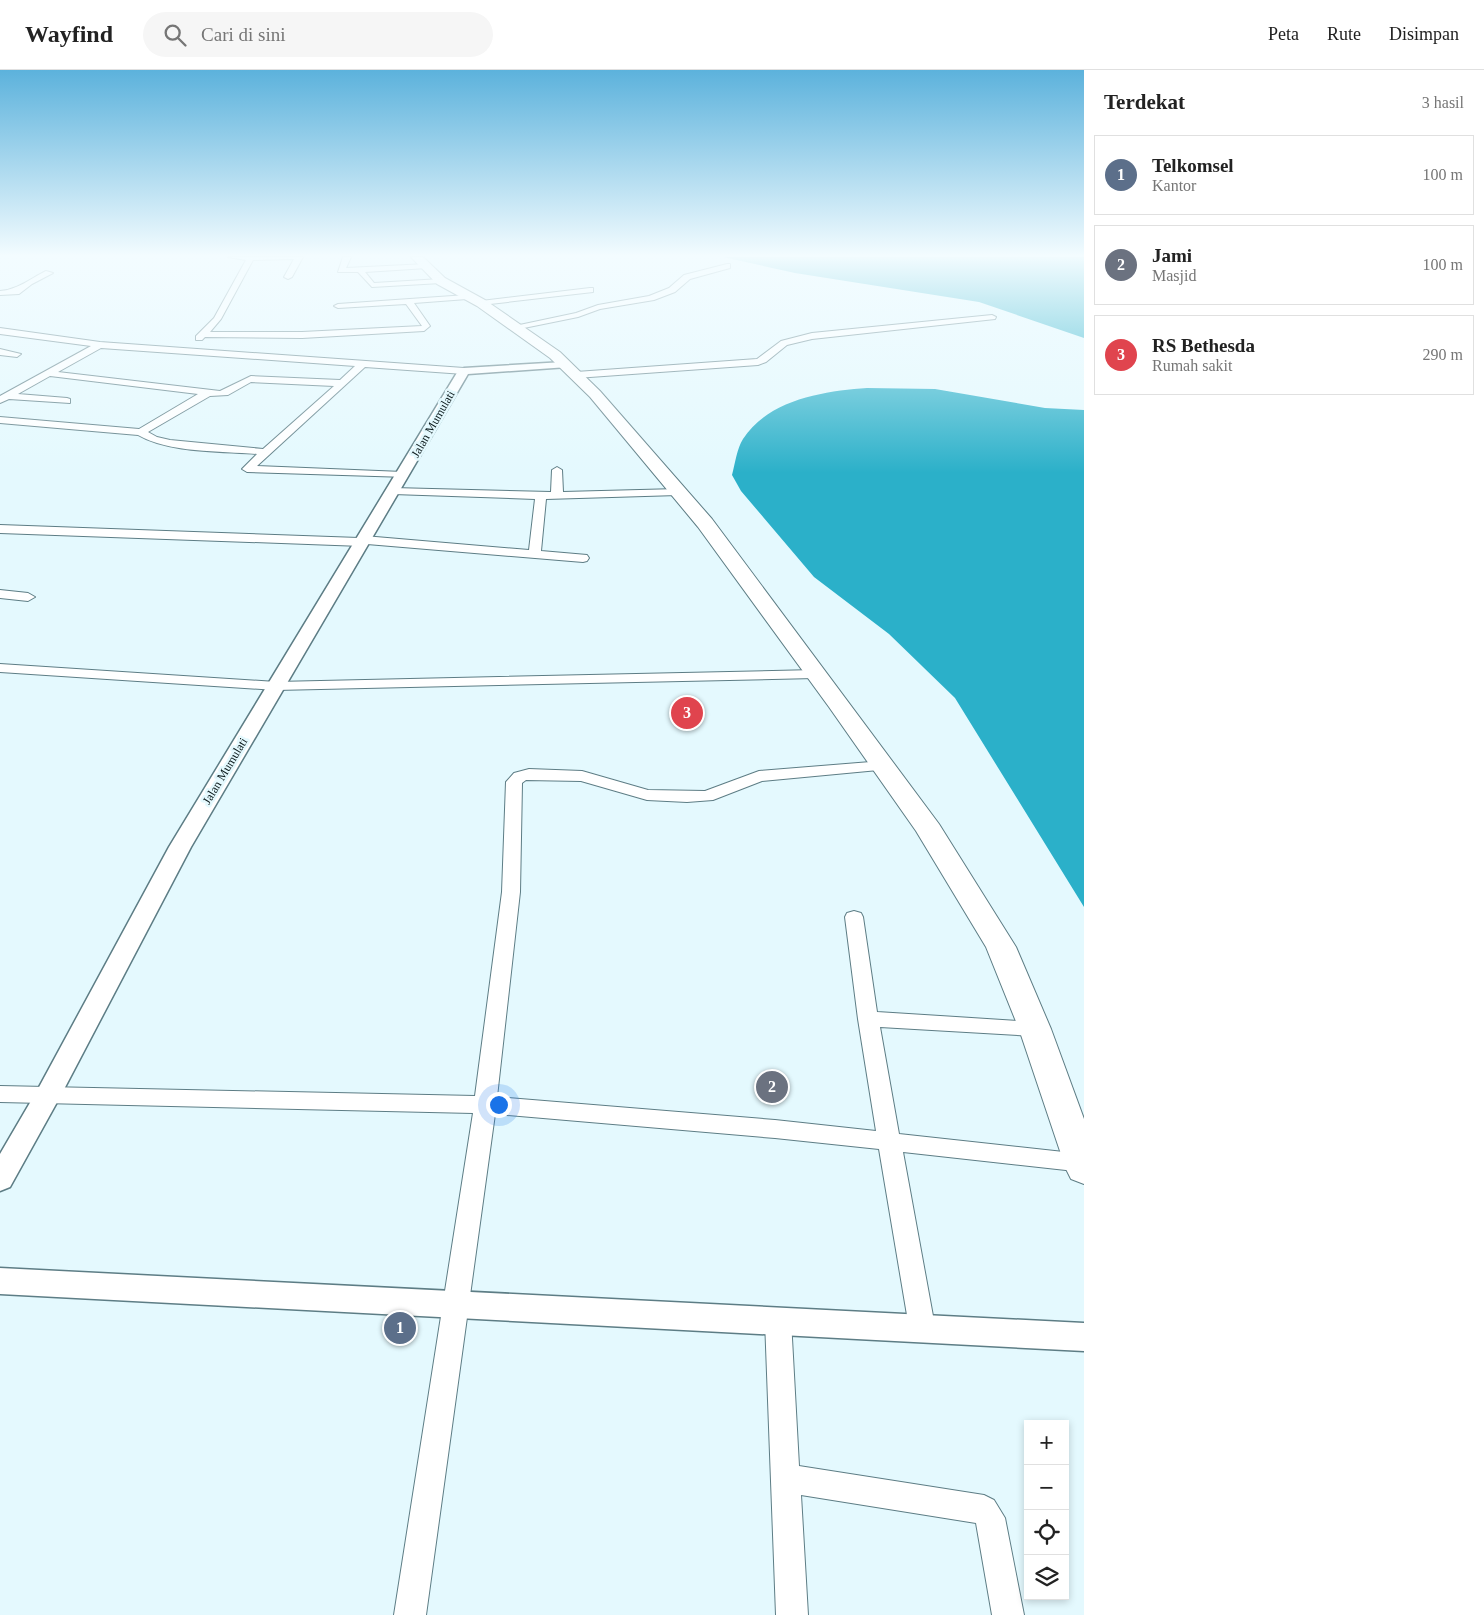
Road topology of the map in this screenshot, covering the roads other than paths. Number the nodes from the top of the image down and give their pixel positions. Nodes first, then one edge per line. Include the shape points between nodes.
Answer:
1 (208, 329) edge
2 (405, 329) edge
3 (517, 329) edge
4 (877, 329) edge
5 (0, 331) edge
6 (204, 334) junction
7 (100, 345) junction
8 (0, 352) edge
9 (182, 352) junction
10 (17, 354) dead end
11 (363, 364) junction
12 (570, 370) junction
13 (464, 371) junction
14 (50, 374) junction
15 (340, 383) junction
16 (208, 392) junction
17 (5, 398) edge
18 (67, 401) dead end
19 (0, 420) edge
20 (142, 432) junction
21 (267, 452) junction
22 (557, 470) dead end
23 (398, 483) junction
24 (678, 492) junction
25 (541, 496) junction
26 (558, 496) junction
27 (0, 529) edge
28 (363, 541) junction
29 (536, 554) junction
30 (583, 558) dead end
31 (0, 594) edge
32 (28, 597) dead end
33 (0, 668) edge
34 (815, 674) junction
35 (276, 686) junction
36 (883, 766) junction
37 (854, 916) dead end
38 (868, 1019) junction
39 (1035, 1029) junction
40 (0, 1094) edge
41 (48, 1095) junction
42 (486, 1105) junction
43 (889, 1142) junction
44 (1083, 1166) edge
45 (0, 1179) edge
46 (0, 1281) edge
47 (456, 1304) junction
48 (778, 1320) junction
49 (922, 1327) junction
50 (1084, 1338) edge
51 (786, 1478) junction
52 (410, 1615) edge
53 (792, 1615) edge
54 (1008, 1615) edge

1 - 6 street
2 - 6 street via 302,335
3 - 12 highway via 555,355
4 - 12 street via 812,336 784,343 758,362
5 - 7 street
6 - 9 street
7 - 9 street
7 - 14 street
8 - 10 street
9 - 11 street
11 - 13 street
11 - 15 street
12 - 13 street
12 - 24 highway via 623,425
13 - 23 street, Jalan Mumulati
14 - 16 street
14 - 17 street
15 - 16 street via 251,379 227,393
15 - 21 street
16 - 20 street
17 - 18 street
19 - 20 street
20 - 21 street via 159,441
21 - 23 street via 247,470
22 - 26 street
23 - 25 street
23 - 28 street, Jalan Mumulati
24 - 26 street
24 - 34 highway via 705,523
25 - 26 street
25 - 29 street
27 - 28 street
28 - 29 street
28 - 35 street, Jalan Mumulati
29 - 30 street
31 - 32 street
33 - 35 street
34 - 35 street
34 - 36 highway
35 - 41 street, Jalan Mumulati via 180,847
36 - 39 highway via 929,830 1001,948
36 - 42 street via 759,776 707,796 667,798 582,776 520,776 514,786 511,892
37 - 38 street
38 - 39 street
38 - 43 street
39 - 44 highway
40 - 41 street
41 - 42 street
41 - 45 street, Jalan Mumulati
42 - 43 street via 682,1120
42 - 47 street
43 - 44 street
43 - 49 street
46 - 47 street
47 - 48 street
47 - 52 street
48 - 49 street
48 - 51 street
49 - 50 street
51 - 53 street
51 - 54 street via 984,1510 990,1518

